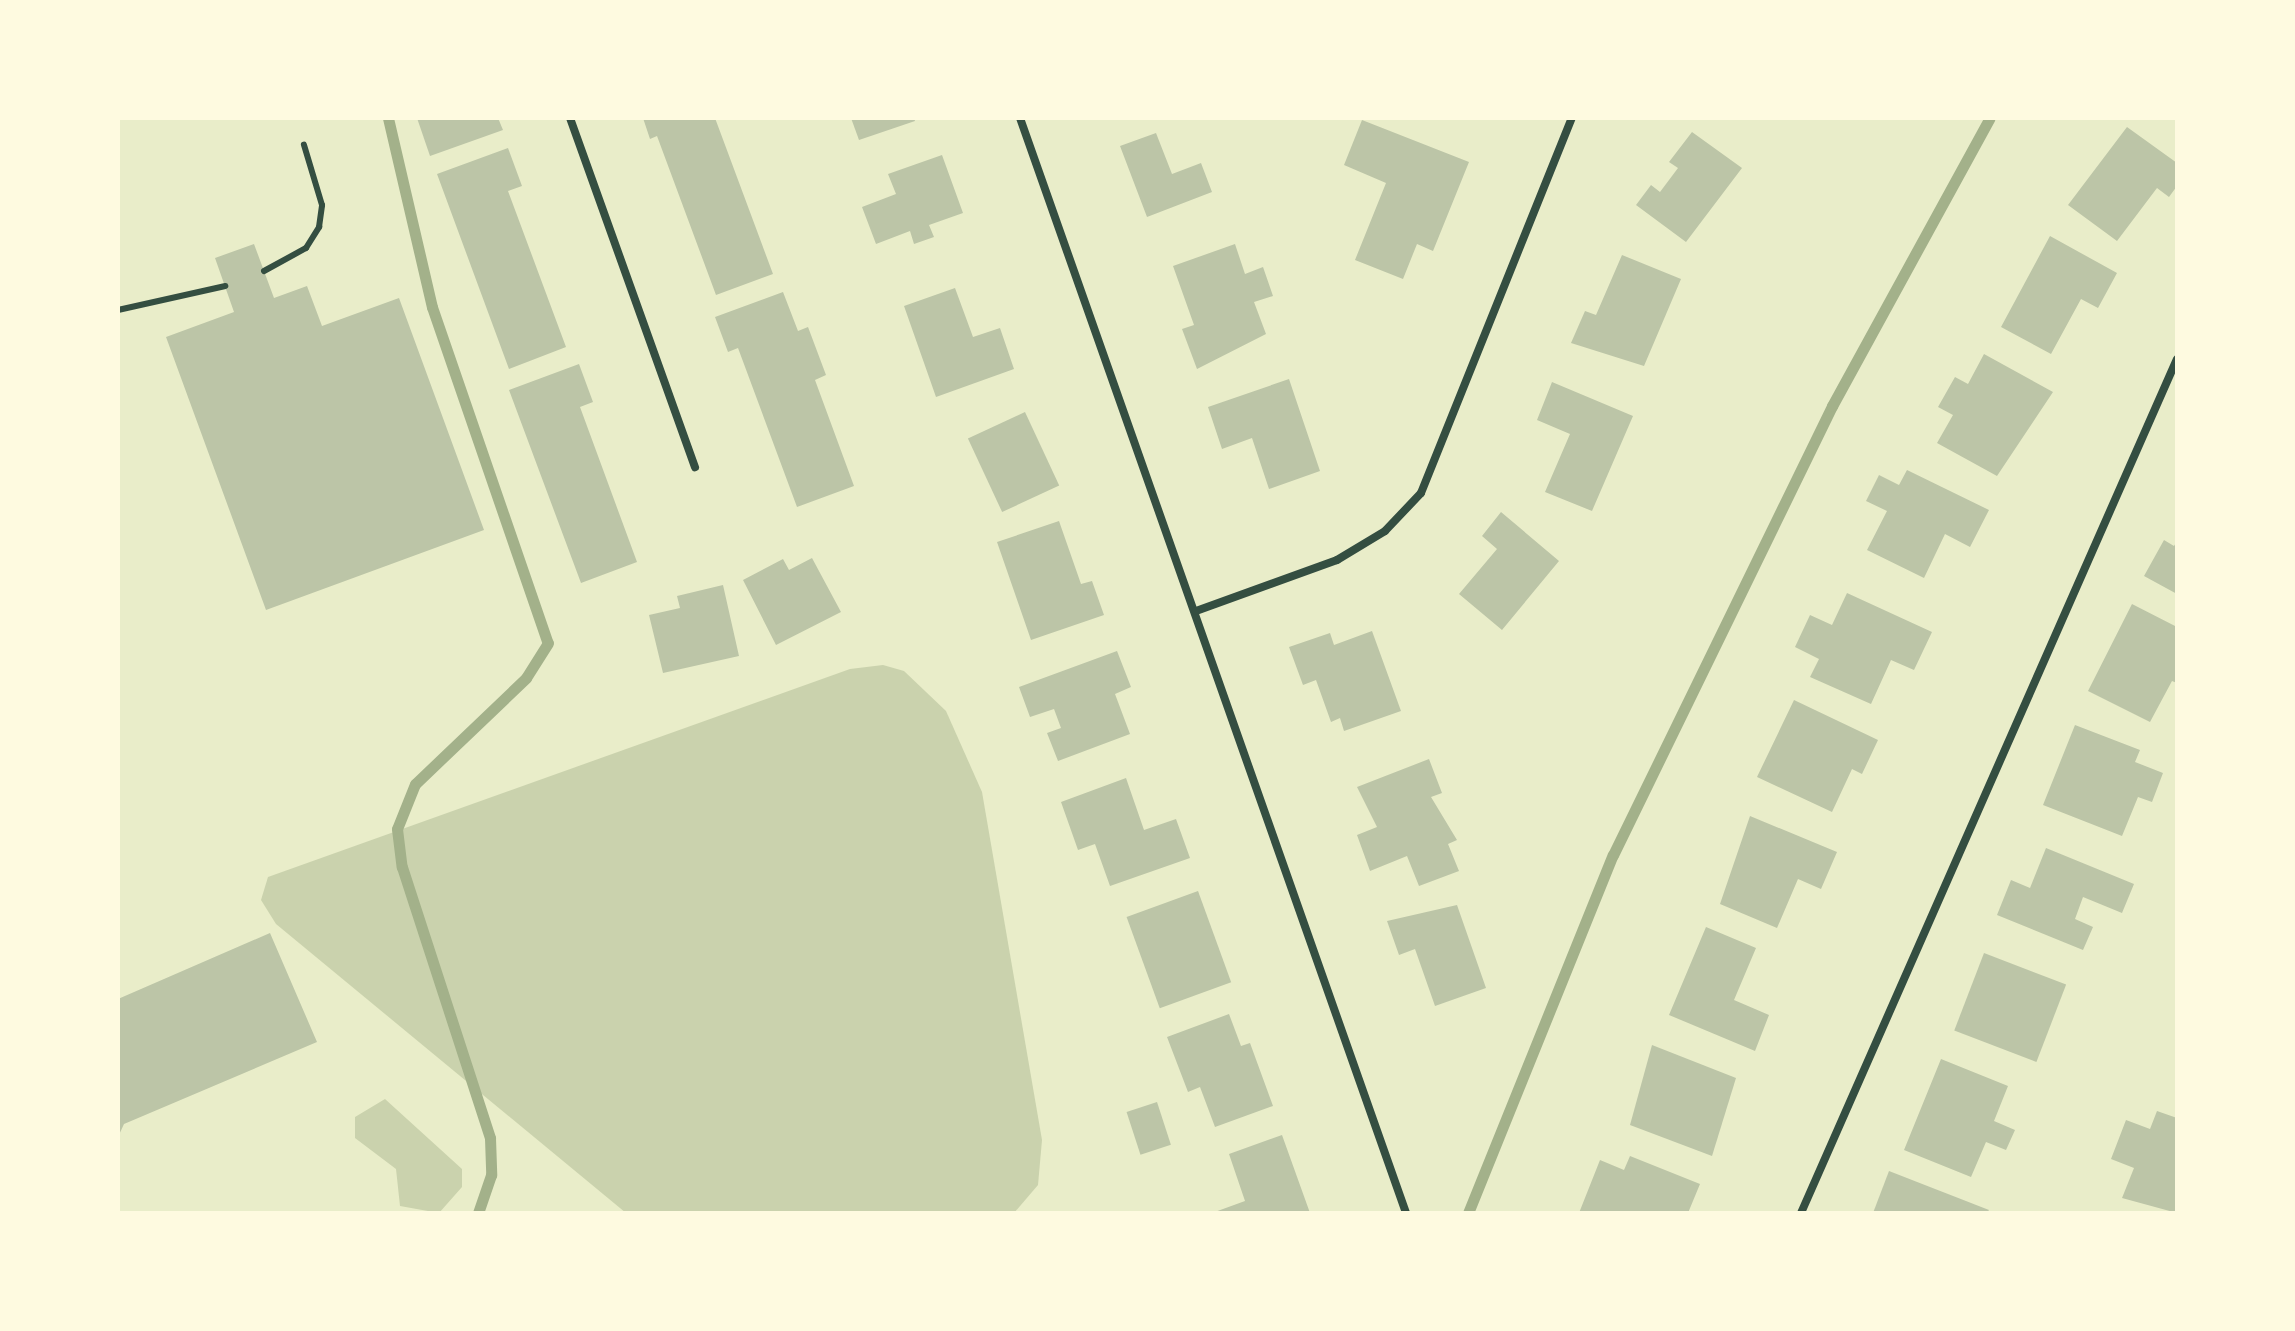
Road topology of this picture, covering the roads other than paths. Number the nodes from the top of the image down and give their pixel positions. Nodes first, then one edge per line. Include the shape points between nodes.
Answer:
1 (570, 118) edge
2 (1020, 118) edge
3 (1568, 120) edge
4 (304, 145) dead end
5 (264, 271) dead end
6 (225, 286) dead end
7 (118, 310) edge
8 (2177, 359) edge
9 (695, 467) dead end
10 (1196, 611) junction
11 (1406, 1213) edge
12 (1801, 1213) edge

1 - 9 street
2 - 10 street
3 - 10 street via 1421,493 1385,531 1337,560
4 - 5 lane via 322,205 319,227 306,248
6 - 7 lane
8 - 12 street
10 - 11 street

